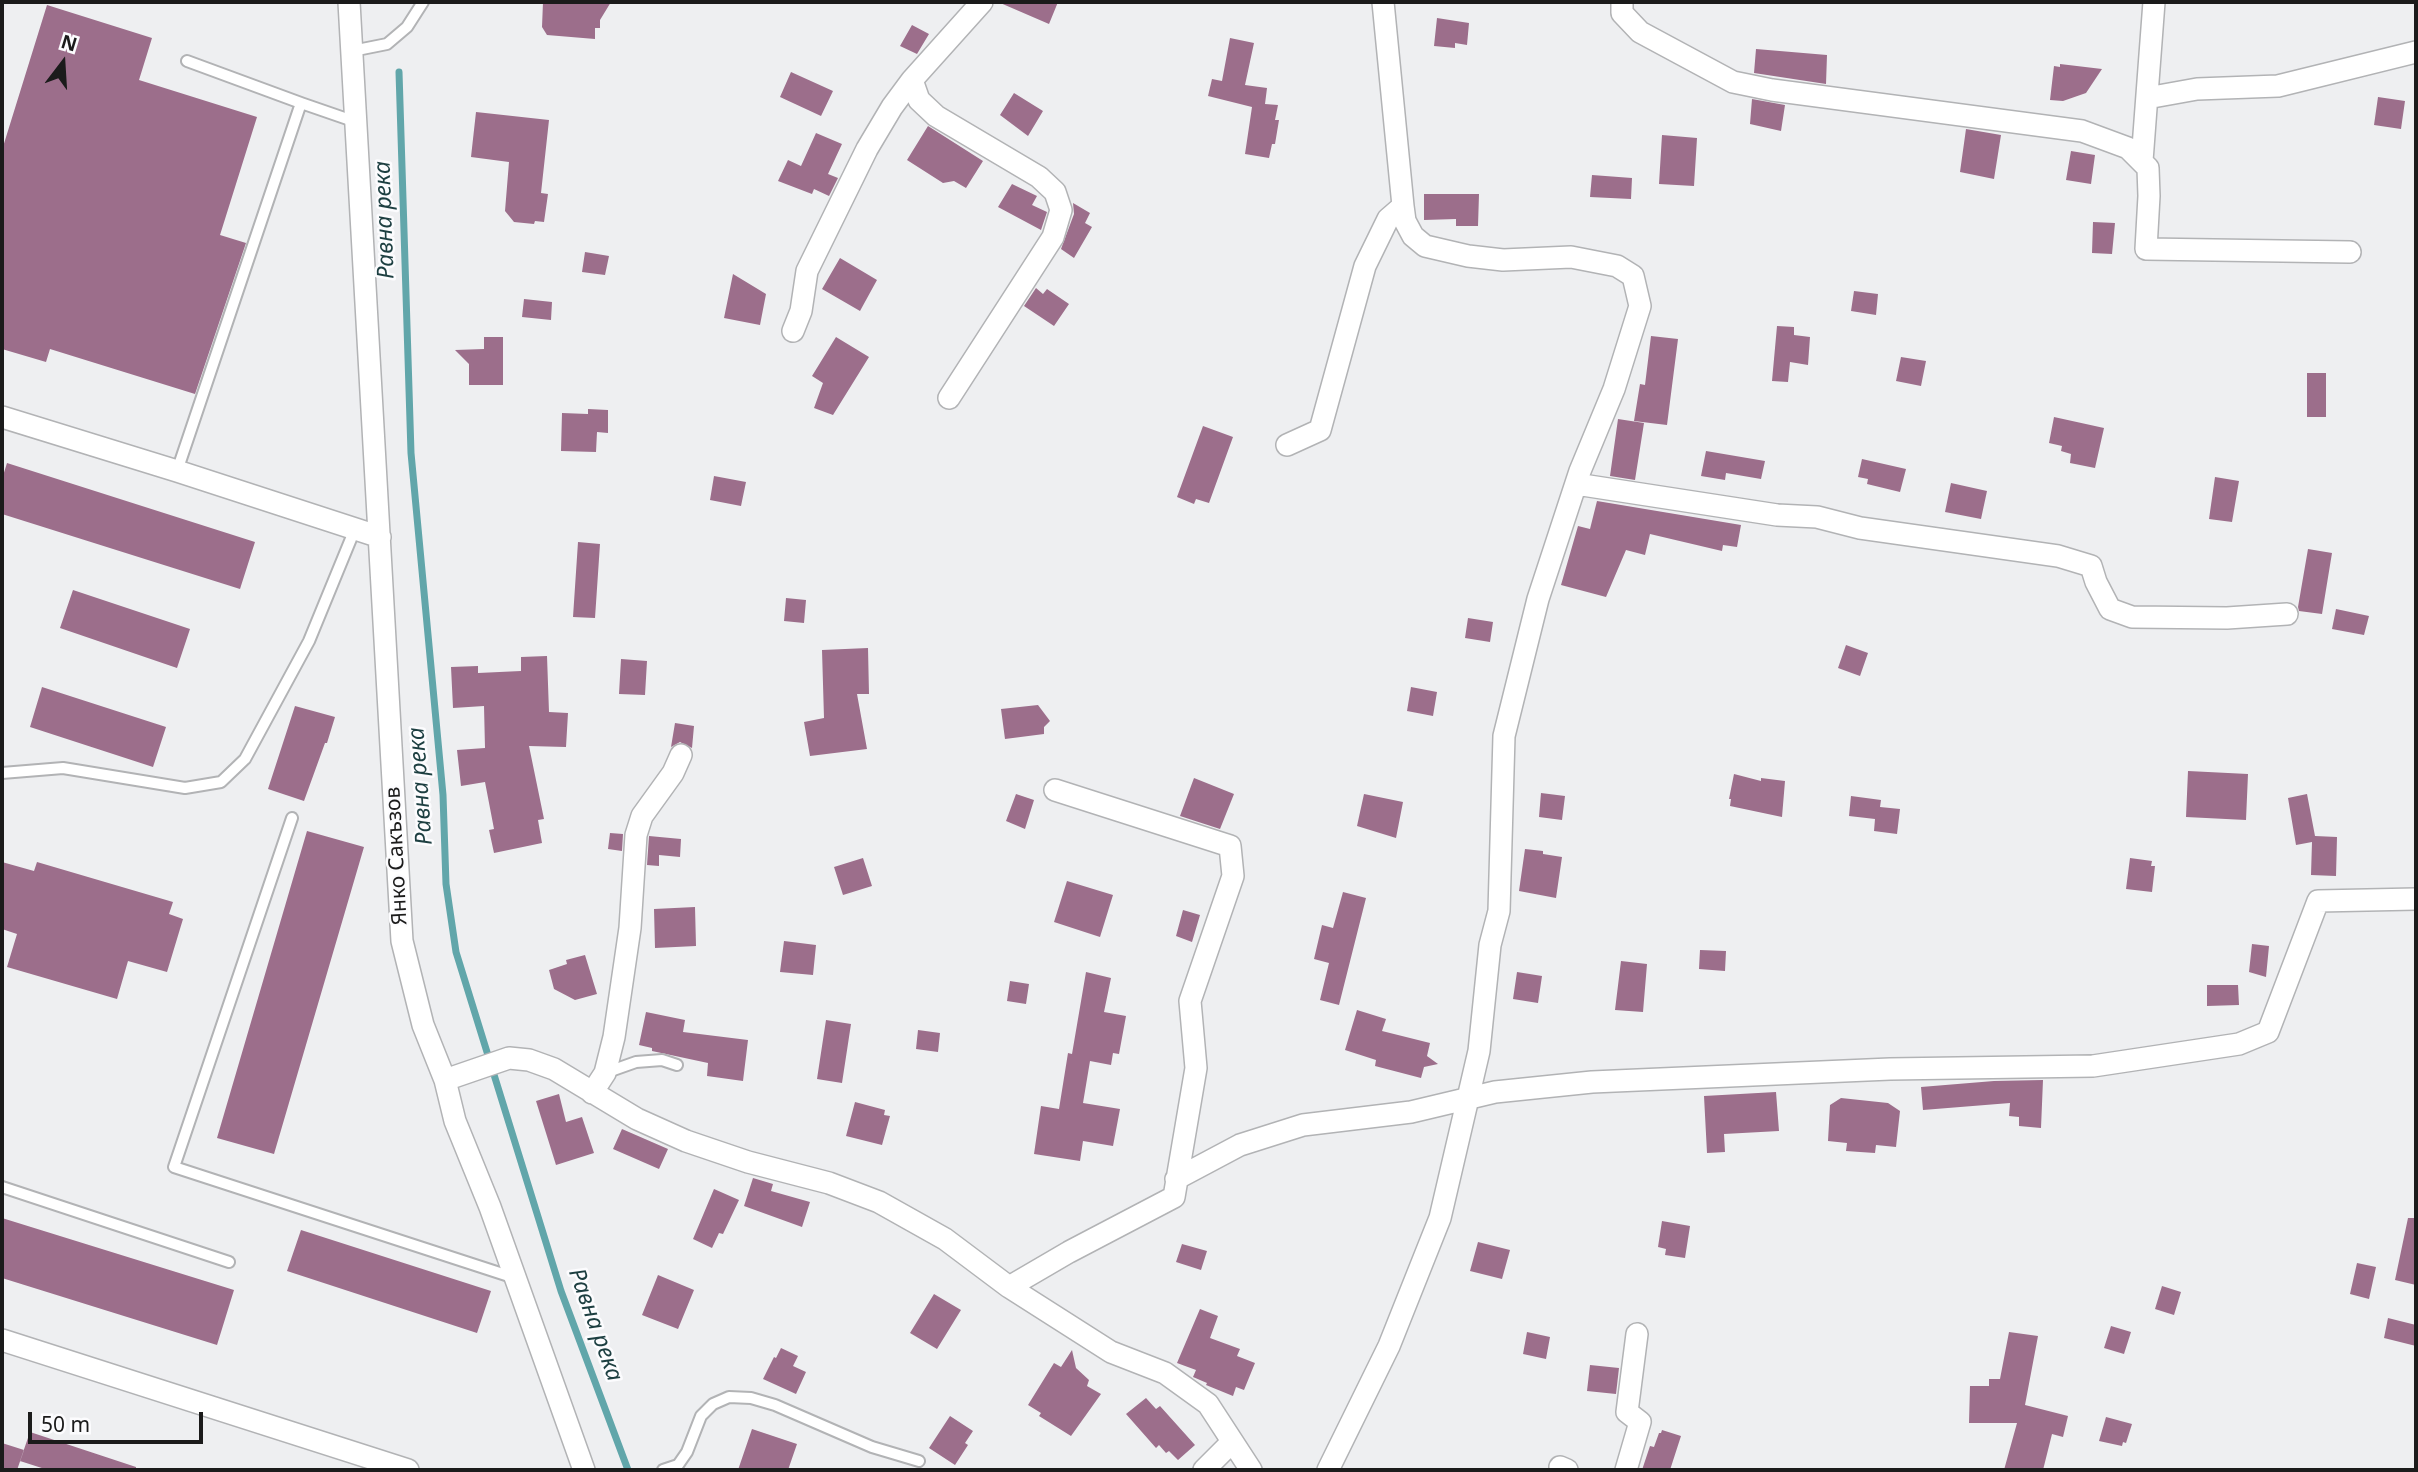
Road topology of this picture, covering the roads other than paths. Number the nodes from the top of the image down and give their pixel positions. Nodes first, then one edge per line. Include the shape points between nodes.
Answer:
1 (349, 2) edge
2 (423, 2) edge
3 (982, 2) edge
4 (1383, 2) edge
5 (1622, 2) edge
6 (2154, 2) edge
7 (352, 51) junction
8 (2416, 52) edge
9 (187, 61) dead end
10 (912, 80) junction
11 (2147, 98) junction
12 (301, 103) junction
13 (356, 122) junction
14 (2142, 161) junction
15 (1404, 206) junction
16 (2350, 252) dead end
17 (793, 331) dead end
18 (949, 398) dead end
19 (2, 417) edge
20 (1287, 445) dead end
21 (177, 471) junction
22 (1576, 484) junction
23 (355, 529) junction
24 (380, 537) junction
25 (2287, 614) dead end
26 (681, 755) dead end
27 (2, 774) edge
28 (1055, 790) dead end
29 (292, 818) dead end
30 (2416, 899) edge
31 (677, 1065) dead end
32 (605, 1073) junction
33 (445, 1080) junction
34 (592, 1093) junction
35 (1467, 1098) junction
36 (1177, 1179) junction
37 (2, 1187) edge
38 (229, 1262) dead end
39 (515, 1278) junction
40 (1009, 1287) junction
41 (1637, 1334) dead end
42 (2, 1340) edge
43 (1232, 1442) junction
44 (919, 1461) dead end
45 (408, 1470) edge
46 (584, 1470) edge
47 (663, 1470) edge
48 (1204, 1470) edge
49 (1251, 1470) edge
50 (1328, 1470) edge
51 (1626, 1470) edge

1 - 7 street, Янко Сакъзов
2 - 7 lane via 407,27 387,44
3 - 10 street
4 - 15 street
5 - 14 street via 1622,13 1640,32 1733,82 2082,131 2128,148
6 - 11 street
7 - 13 street, Янко Сакъзов
8 - 11 street via 2278,86 2197,89
9 - 12 lane
10 - 17 street via 867,149 812,260
10 - 18 street via 919,100 936,116 1039,177 1055,192 1061,210 1053,237
11 - 14 street
12 - 13 lane
12 - 21 lane
13 - 24 street, Янко Сакъзов
14 - 16 street via 2148,168 2150,196 2146,249
15 - 20 street via 1388,219 1365,266 1321,430
15 - 22 street via 1412,236 1439,251 1503,260 1571,257 1617,266 1633,276 1640,306 1614,389
19 - 21 street
21 - 23 street
22 - 25 street via 2058,556 2091,566 2110,609 2132,617
22 - 35 street via 1538,599 1504,736 1499,911 1490,945 1479,1051
23 - 24 street
23 - 27 lane via 309,641 245,758 221,782 186,788 63,768
24 - 33 street, Янко Сакъзов via 401,941 422,1025
26 - 32 street via 642,816 636,835 630,928
28 - 36 street via 1230,846 1233,876 1189,1001 1196,1068
29 - 39 lane via 174,1167
30 - 35 street via 2318,901 2268,1032 2239,1044 2093,1066 1890,1069 1592,1083 1495,1091
31 - 32 lane via 662,1060 636,1062
32 - 34 street
33 - 34 street via 509,1058 554,1069
33 - 39 street, Янко Сакъзов via 455,1121
34 - 40 street via 686,1141 879,1202 945,1239
35 - 36 street via 1411,1112 1303,1125 1240,1145
35 - 50 street via 1440,1218 1389,1346
36 - 40 street via 1174,1197
37 - 38 lane
39 - 46 street, Янко Сакъзов
40 - 43 street via 1111,1352 1165,1373 1208,1404
41 - 51 street via 1627,1412 1640,1422
42 - 45 street
43 - 48 street
43 - 49 street
44 - 47 lane via 872,1447 775,1405 729,1398 713,1404 701,1416 678,1465

